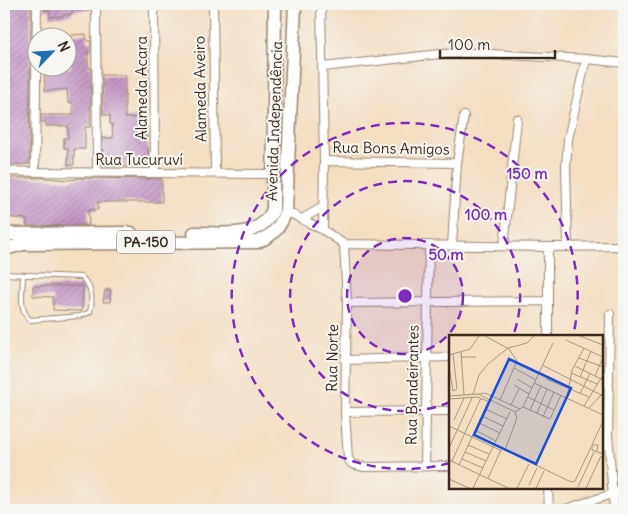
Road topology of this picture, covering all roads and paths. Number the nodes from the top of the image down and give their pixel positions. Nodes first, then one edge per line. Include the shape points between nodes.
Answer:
1 (37, 4) edge
2 (96, 4) edge
3 (154, 4) edge
4 (213, 4) edge
5 (275, 4) edge
6 (295, 4) edge
7 (321, 4) edge
8 (586, 59) junction
9 (624, 63) edge
10 (323, 67) junction
11 (464, 116) dead end
12 (517, 120) dead end
13 (324, 161) junction
14 (457, 163) junction
15 (4, 171) edge
16 (35, 172) junction
17 (97, 173) junction
18 (155, 173) junction
19 (215, 173) junction
20 (274, 174) junction
21 (323, 207) junction
22 (286, 211) junction
23 (302, 219) junction
24 (323, 230) junction
25 (4, 234) edge
26 (344, 244) junction
27 (429, 245) junction
28 (452, 246) junction
29 (504, 246) junction
30 (624, 246) edge
31 (548, 247) junction
32 (568, 247) junction
33 (4, 249) edge
34 (4, 274) edge
35 (23, 275) junction
36 (548, 301) junction
37 (427, 302) junction
38 (347, 303) junction
39 (610, 314) dead end
40 (548, 335) edge
41 (449, 357) edge
42 (427, 358) junction
43 (345, 360) junction
44 (427, 411) junction
45 (449, 411) edge
46 (345, 412) junction
47 (425, 466) junction
48 (449, 466) edge
49 (548, 489) edge
50 (624, 490) edge
51 (612, 494) junction
52 (548, 510) edge
53 (563, 510) edge
54 (614, 510) edge

1 - 16 street
2 - 17 street
3 - 18 street, Alameda Acara
4 - 19 street, Alameda Aveiro
5 - 20 main road, Avenida Independência / PA-150
6 - 22 main road, Avenida Independência / PA-150
7 - 10 street
8 - 9 street
8 - 10 street via 470,53
8 - 32 street via 568,139
10 - 13 street
11 - 14 street
12 - 29 street
13 - 14 street, Rua Bons Amigos
13 - 21 street
14 - 28 street
15 - 16 street, Rua Tucuruví
16 - 17 street, Rua Tucuruví
17 - 18 street, Rua Tucuruví
18 - 19 street, Rua Tucuruví
19 - 20 street, Rua Tucuruví
20 - 25 main road, Avenida Independência / PA-150 via 273,210 264,223 248,232
21 - 23 street
21 - 24 street
22 - 23 street
22 - 33 main road, Avenida Independência / PA-150 via 275,233 257,242 24,244
23 - 24 street
24 - 26 street
26 - 27 street
26 - 38 street, Rua Norte
27 - 28 street
27 - 37 street, Rua Bandeirantes
28 - 29 street
29 - 31 street
30 - 32 street
31 - 32 street
31 - 36 street
34 - 35 lane
35 - 35 lane via 81,277 90,291 90,312 80,316 30,320 22,305
36 - 37 street
36 - 40 street
37 - 38 street
37 - 42 street, Rua Bandeirantes
38 - 43 street, Rua Norte
39 - 51 street via 608,434
41 - 42 street
42 - 43 street
42 - 44 street, Rua Bandeirantes
43 - 46 street, Rua Norte
44 - 45 street
44 - 46 street
44 - 47 street, Rua Bandeirantes
46 - 47 street, Rua Norte via 348,460 352,464
47 - 48 street
49 - 52 street
50 - 51 street
51 - 53 street
51 - 54 street

